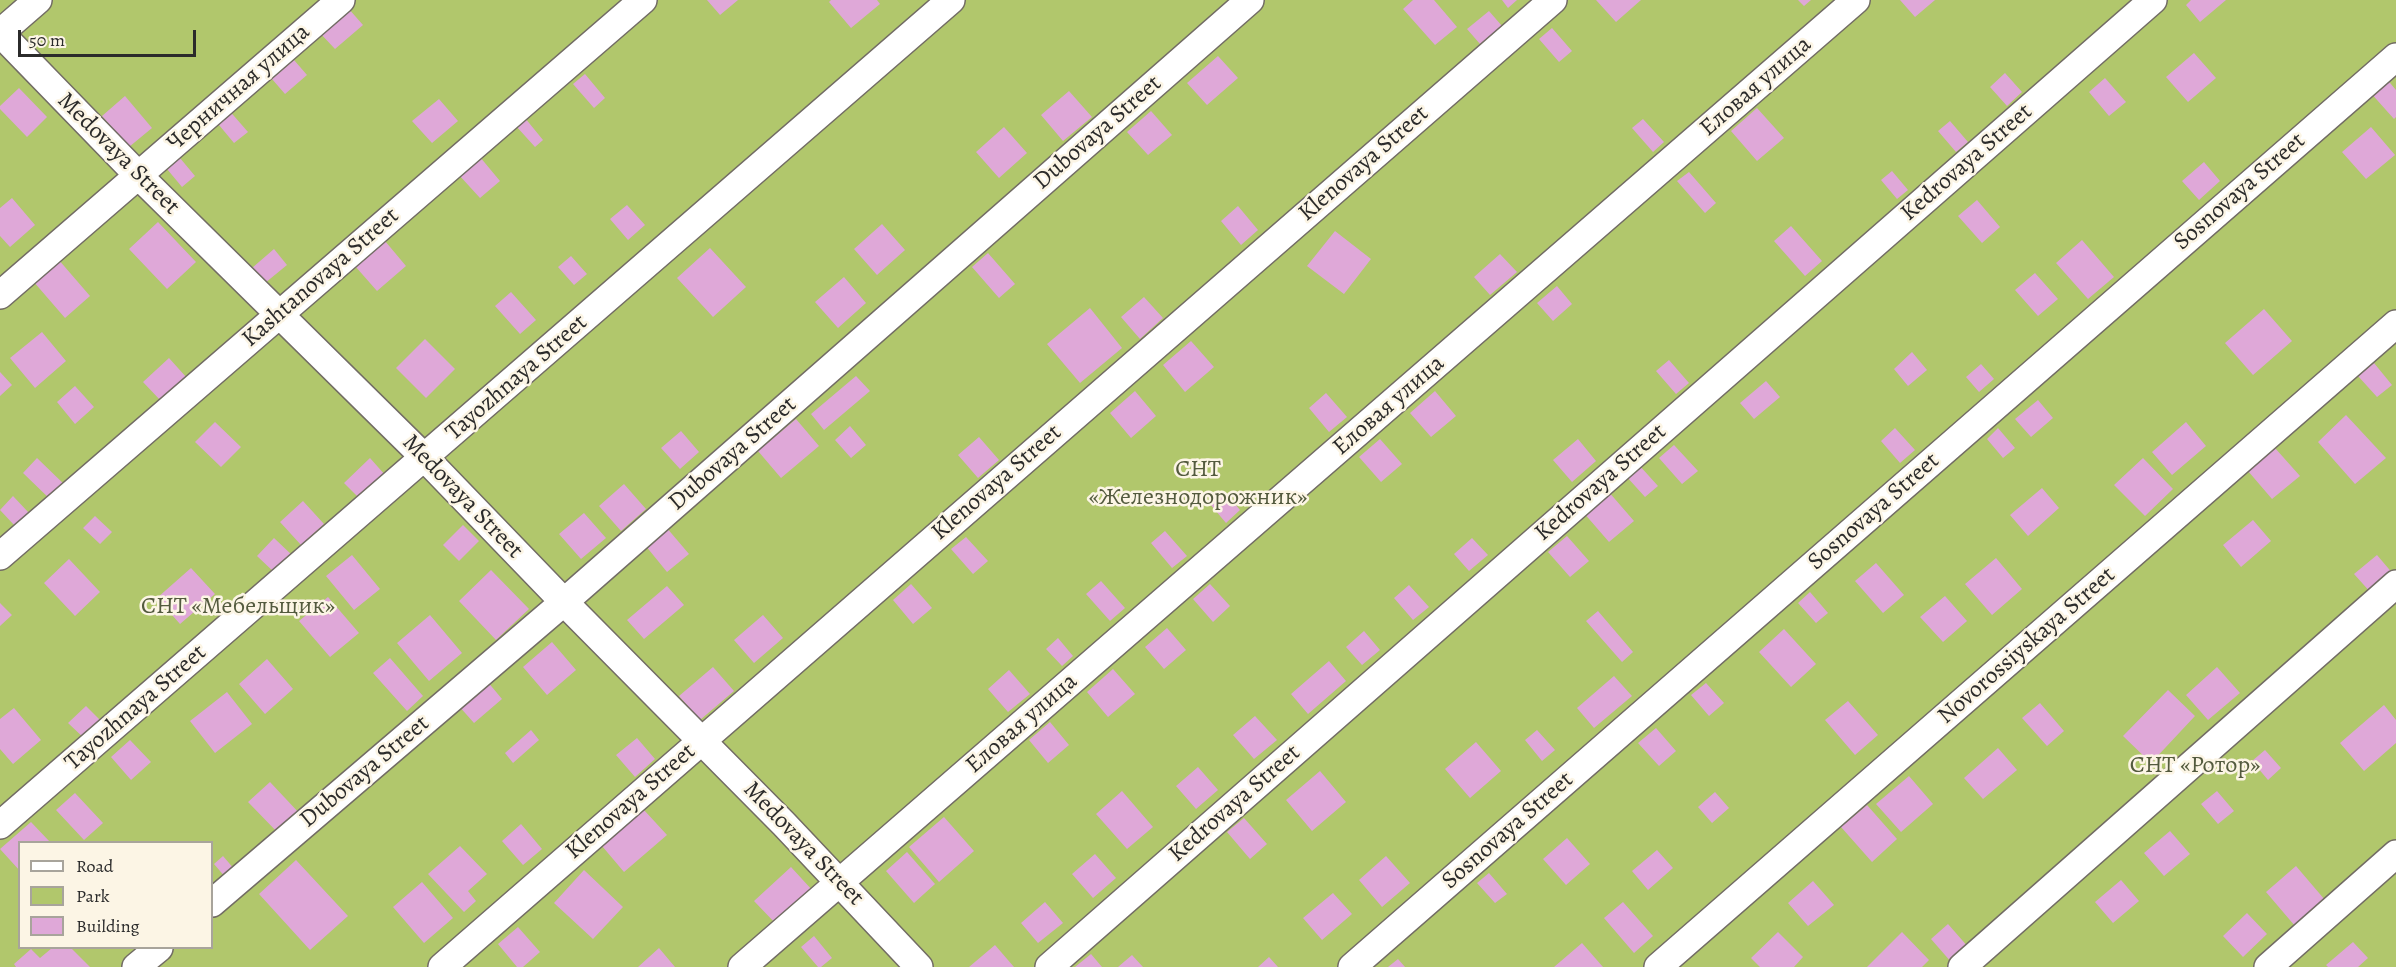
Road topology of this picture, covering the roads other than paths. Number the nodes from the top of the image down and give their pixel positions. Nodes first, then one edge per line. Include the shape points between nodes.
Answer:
1 (38, 0) edge
2 (340, 0) edge
3 (643, 0) edge
4 (951, 0) edge
5 (1250, 0) edge
6 (1553, 0) edge
7 (1856, 0) edge
8 (2153, 0) edge
9 (0, 33) edge
10 (2396, 57) edge
11 (138, 176) junction
12 (0, 295) edge
13 (279, 315) junction
14 (2396, 324) edge
15 (425, 458) junction
16 (0, 556) edge
17 (2396, 584) edge
18 (564, 602) junction
19 (702, 740) junction
20 (0, 825) edge
21 (2396, 854) edge
22 (840, 882) junction
23 (213, 902) edge
24 (158, 949) edge
25 (136, 967) edge
26 (442, 967) edge
27 (742, 967) edge
28 (919, 967) edge
29 (1049, 967) edge
30 (1352, 967) edge
31 (1658, 967) edge
32 (1962, 967) edge
33 (2268, 967) edge

1 - 9 street
2 - 11 street, Черничная улица
3 - 13 street, Kashtanovaya Street
4 - 15 street, Tayozhnaya Street
5 - 18 street, Dubovaya Street
6 - 19 street, Klenovaya Street
7 - 22 street, Еловая улица
8 - 29 street, Kedrovaya Street
9 - 11 street, Medovaya Street
10 - 30 street, Sosnovaya Street
11 - 12 street, Черничная улица
11 - 13 street, Medovaya Street
13 - 15 street, Medovaya Street
13 - 16 street, Kashtanovaya Street
14 - 31 street, Novorossiyskaya Street
15 - 18 street, Medovaya Street
15 - 20 street, Tayozhnaya Street
17 - 32 street
18 - 19 street, Medovaya Street
18 - 23 street, Dubovaya Street
19 - 22 street, Medovaya Street
19 - 26 street, Klenovaya Street
21 - 33 street
22 - 27 street, Еловая улица
22 - 28 street, Medovaya Street
24 - 25 street

